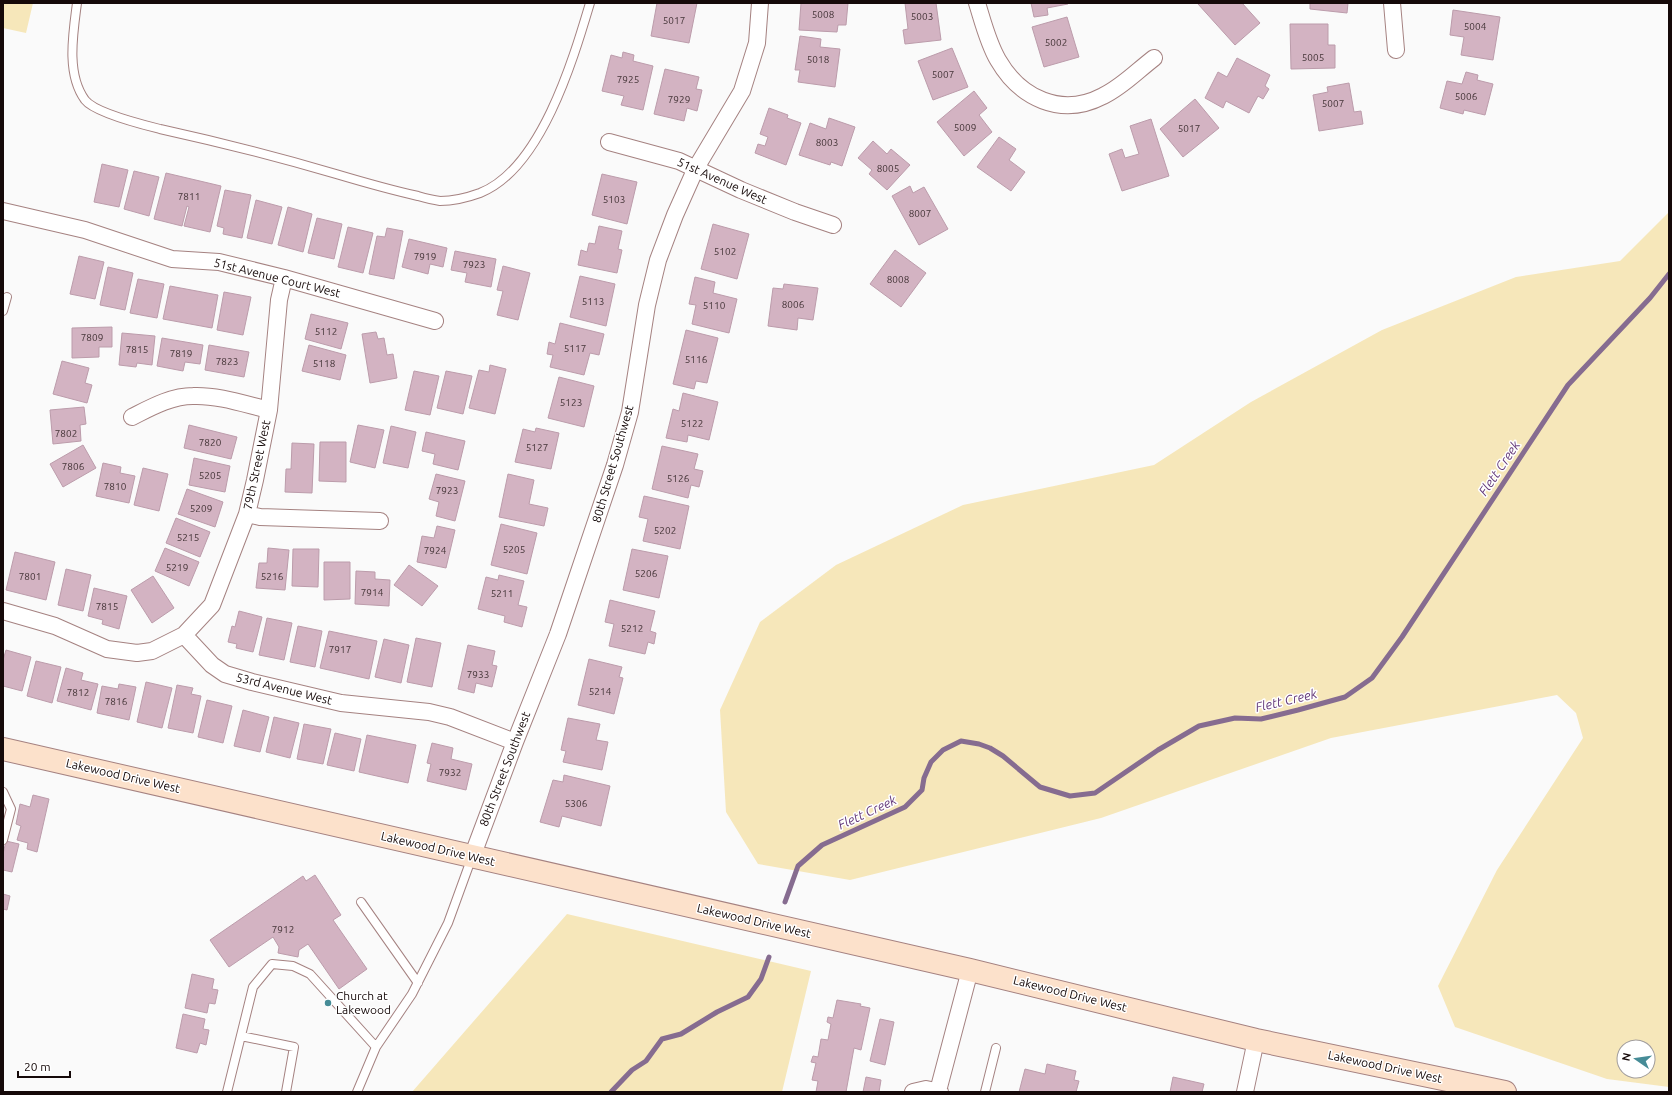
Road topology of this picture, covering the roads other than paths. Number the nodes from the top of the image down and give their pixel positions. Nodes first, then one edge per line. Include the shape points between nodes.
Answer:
1 (77, 3) edge
2 (590, 3) edge
3 (760, 3) edge
4 (977, 3) edge
5 (1392, 3) edge
6 (1396, 50) dead end
7 (1154, 58) dead end
8 (609, 142) dead end
9 (696, 168) junction
10 (3, 211) edge
11 (833, 225) dead end
12 (284, 278) junction
13 (7, 297) dead end
14 (3, 311) edge
15 (435, 321) dead end
16 (269, 410) junction
17 (132, 417) dead end
18 (247, 514) junction
19 (380, 521) dead end
20 (3, 611) edge
21 (184, 635) junction
22 (514, 742) junction
23 (3, 749) edge
24 (3, 792) edge
25 (3, 840) edge
26 (472, 857) junction
27 (361, 902) dead end
28 (970, 970) junction
29 (418, 983) junction
30 (241, 1036) junction
31 (1256, 1040) junction
32 (376, 1047) junction
33 (996, 1048) dead end
34 (227, 1092) edge
35 (286, 1092) edge
36 (357, 1092) edge
37 (913, 1092) edge
38 (939, 1092) edge
39 (985, 1092) edge
40 (1245, 1092) edge
41 (1505, 1092) edge

1 - 2 lane via 72,54 75,84 86,102 96,108 131,121 441,201 480,193 504,179 523,158 538,135 569,72
3 - 9 street, 80th Street Southwest via 757,43 742,91
4 - 7 street via 986,34 998,60 1011,79 1025,92 1044,102 1057,105 1088,103 1115,89
5 - 6 street
8 - 9 street, 51st Avenue West
9 - 11 street, 51st Avenue West via 741,190
9 - 22 street, 80th Street Southwest via 658,260 647,305 630,412 616,465 558,634
10 - 12 street, 51st Avenue Court West via 85,230 172,259 218,262
12 - 15 street, 51st Avenue Court West
12 - 16 street, 79th Street West via 279,300
13 - 14 lane
16 - 17 street via 227,399 192,396 168,401
16 - 18 street, 79th Street West
18 - 19 street via 260,517
18 - 21 street, 79th Street West via 212,605
20 - 21 street via 55,626 94,644 124,652 152,651
21 - 22 street, 53rd Avenue West via 212,665 225,674 341,703 429,712 450,717
22 - 26 street, 80th Street Southwest
23 - 26 main road, Lakewood Drive West
24 - 25 lane via 11,810
26 - 28 main road, Lakewood Drive West
26 - 29 lane via 448,923
27 - 29 lane
28 - 31 main road, Lakewood Drive West
28 - 38 street
29 - 32 lane
30 - 32 lane via 253,987 272,964 293,966 310,974
30 - 34 lane
30 - 35 lane via 294,1047
31 - 40 street
31 - 41 main road, Lakewood Drive West
32 - 36 lane
33 - 39 lane
37 - 38 street via 926,1089

